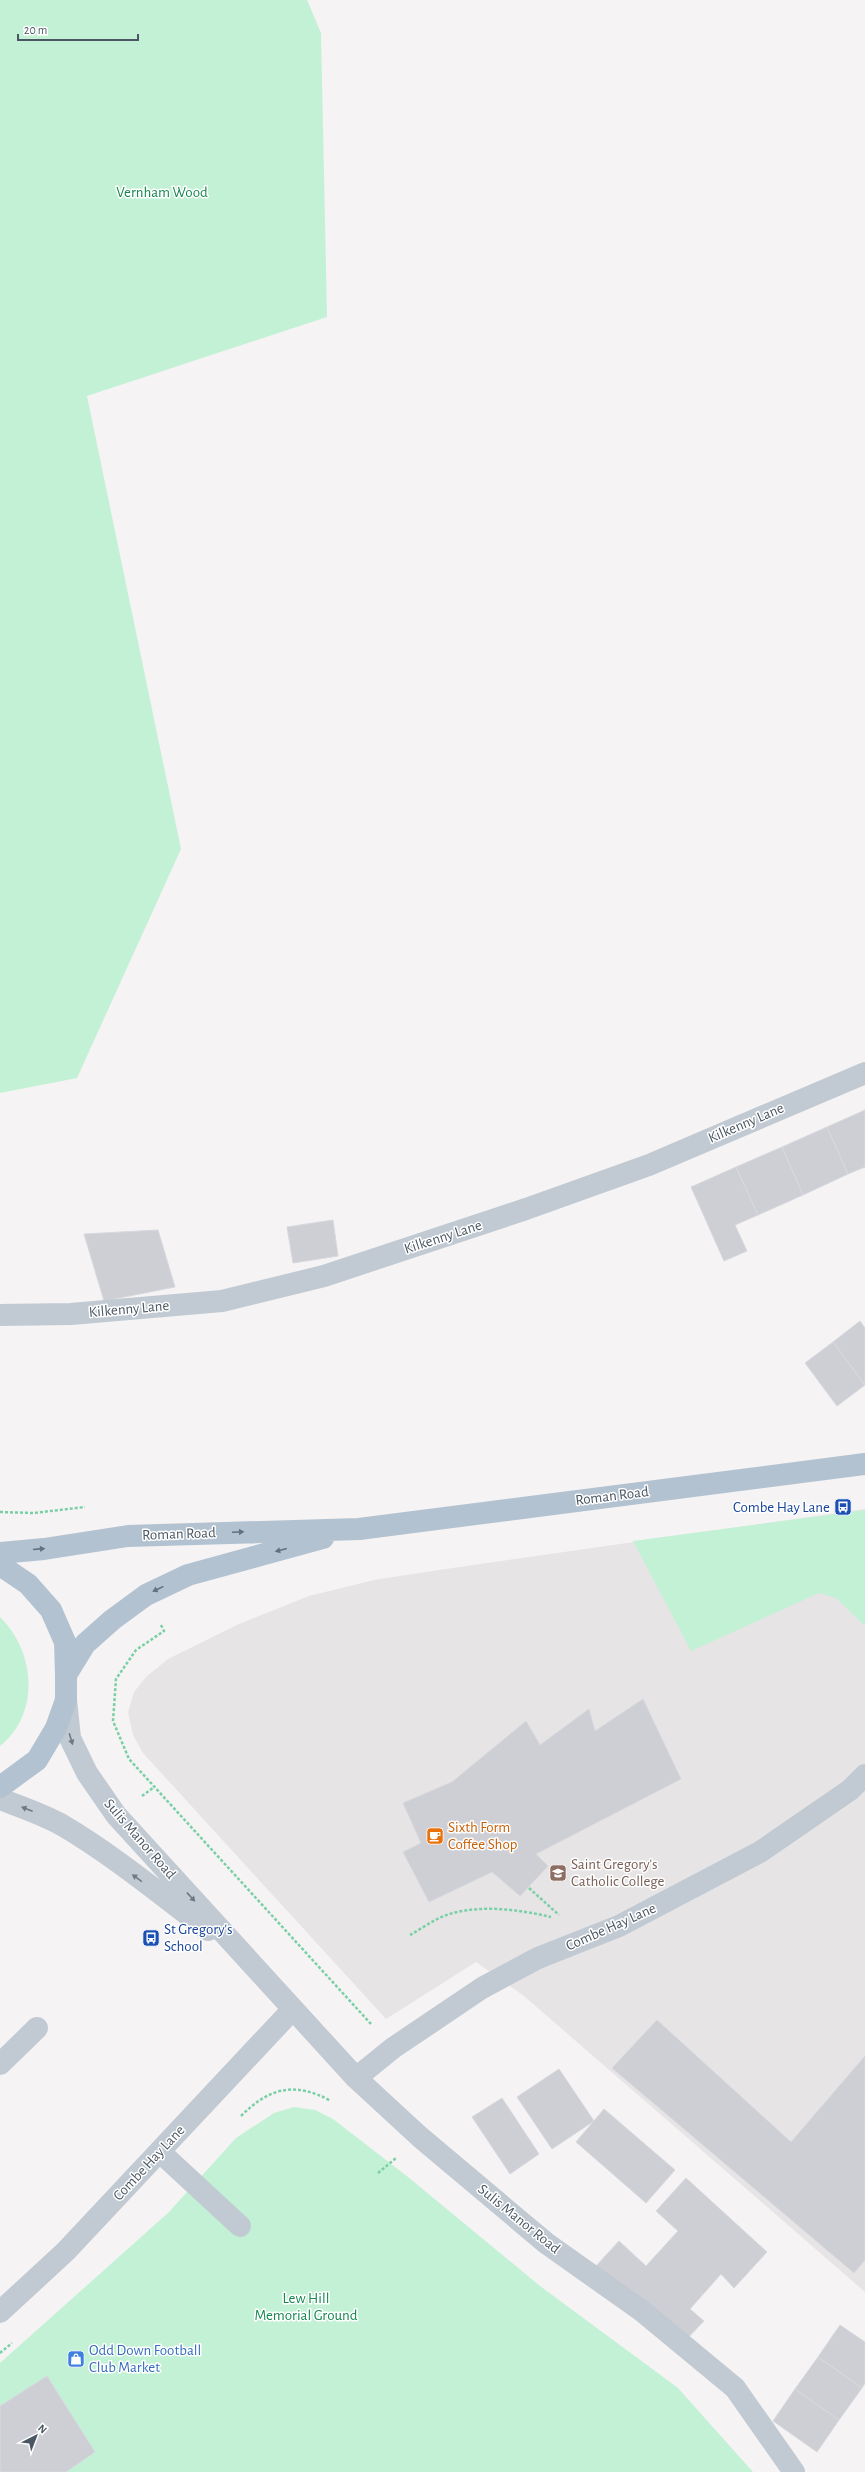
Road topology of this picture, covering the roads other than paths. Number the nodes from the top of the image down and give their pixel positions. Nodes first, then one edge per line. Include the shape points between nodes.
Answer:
1 (865, 1073) edge
2 (0, 1315) edge
3 (865, 1464) edge
4 (359, 1529) junction
5 (0, 1553) edge
6 (0, 1565) edge
7 (66, 1675) junction
8 (66, 1700) junction
9 (865, 1775) edge
10 (0, 1787) edge
11 (0, 1799) edge
12 (248, 1959) junction
13 (293, 2009) junction
14 (37, 2028) dead end
15 (0, 2064) edge
16 (356, 2078) junction
17 (160, 2152) junction
18 (240, 2226) dead end
19 (0, 2312) edge
20 (794, 2472) edge

1 - 2 street, Kilkenny Lane via 649,1165 324,1276 222,1301 71,1314
3 - 4 main road, Roman Road
5 -> 4 main road, Roman Road via 128,1536
4 -> 7 main road, Roman Road via 188,1575 146,1595 85,1644
6 - 7 main road via 28,1584 51,1610 65,1642
7 - 8 main road
8 - 10 main road via 56,1728 37,1760
8 -> 12 street, Sulis Manor Road via 70,1738 87,1773 116,1815
9 - 16 street, Combe Hay Lane via 850,1790 760,1852 619,1926 531,1962 482,1988 393,2048
12 -> 11 street, Sulis Manor Road via 96,1847 61,1825 31,1810
12 - 13 street, Sulis Manor Road
13 - 16 street, Sulis Manor Road
13 - 17 street, Combe Hay Lane
14 - 15 street
16 - 20 street, Sulis Manor Road via 420,2137 546,2243 642,2311 735,2388
17 - 18 street
17 - 19 street, Combe Hay Lane via 66,2251

